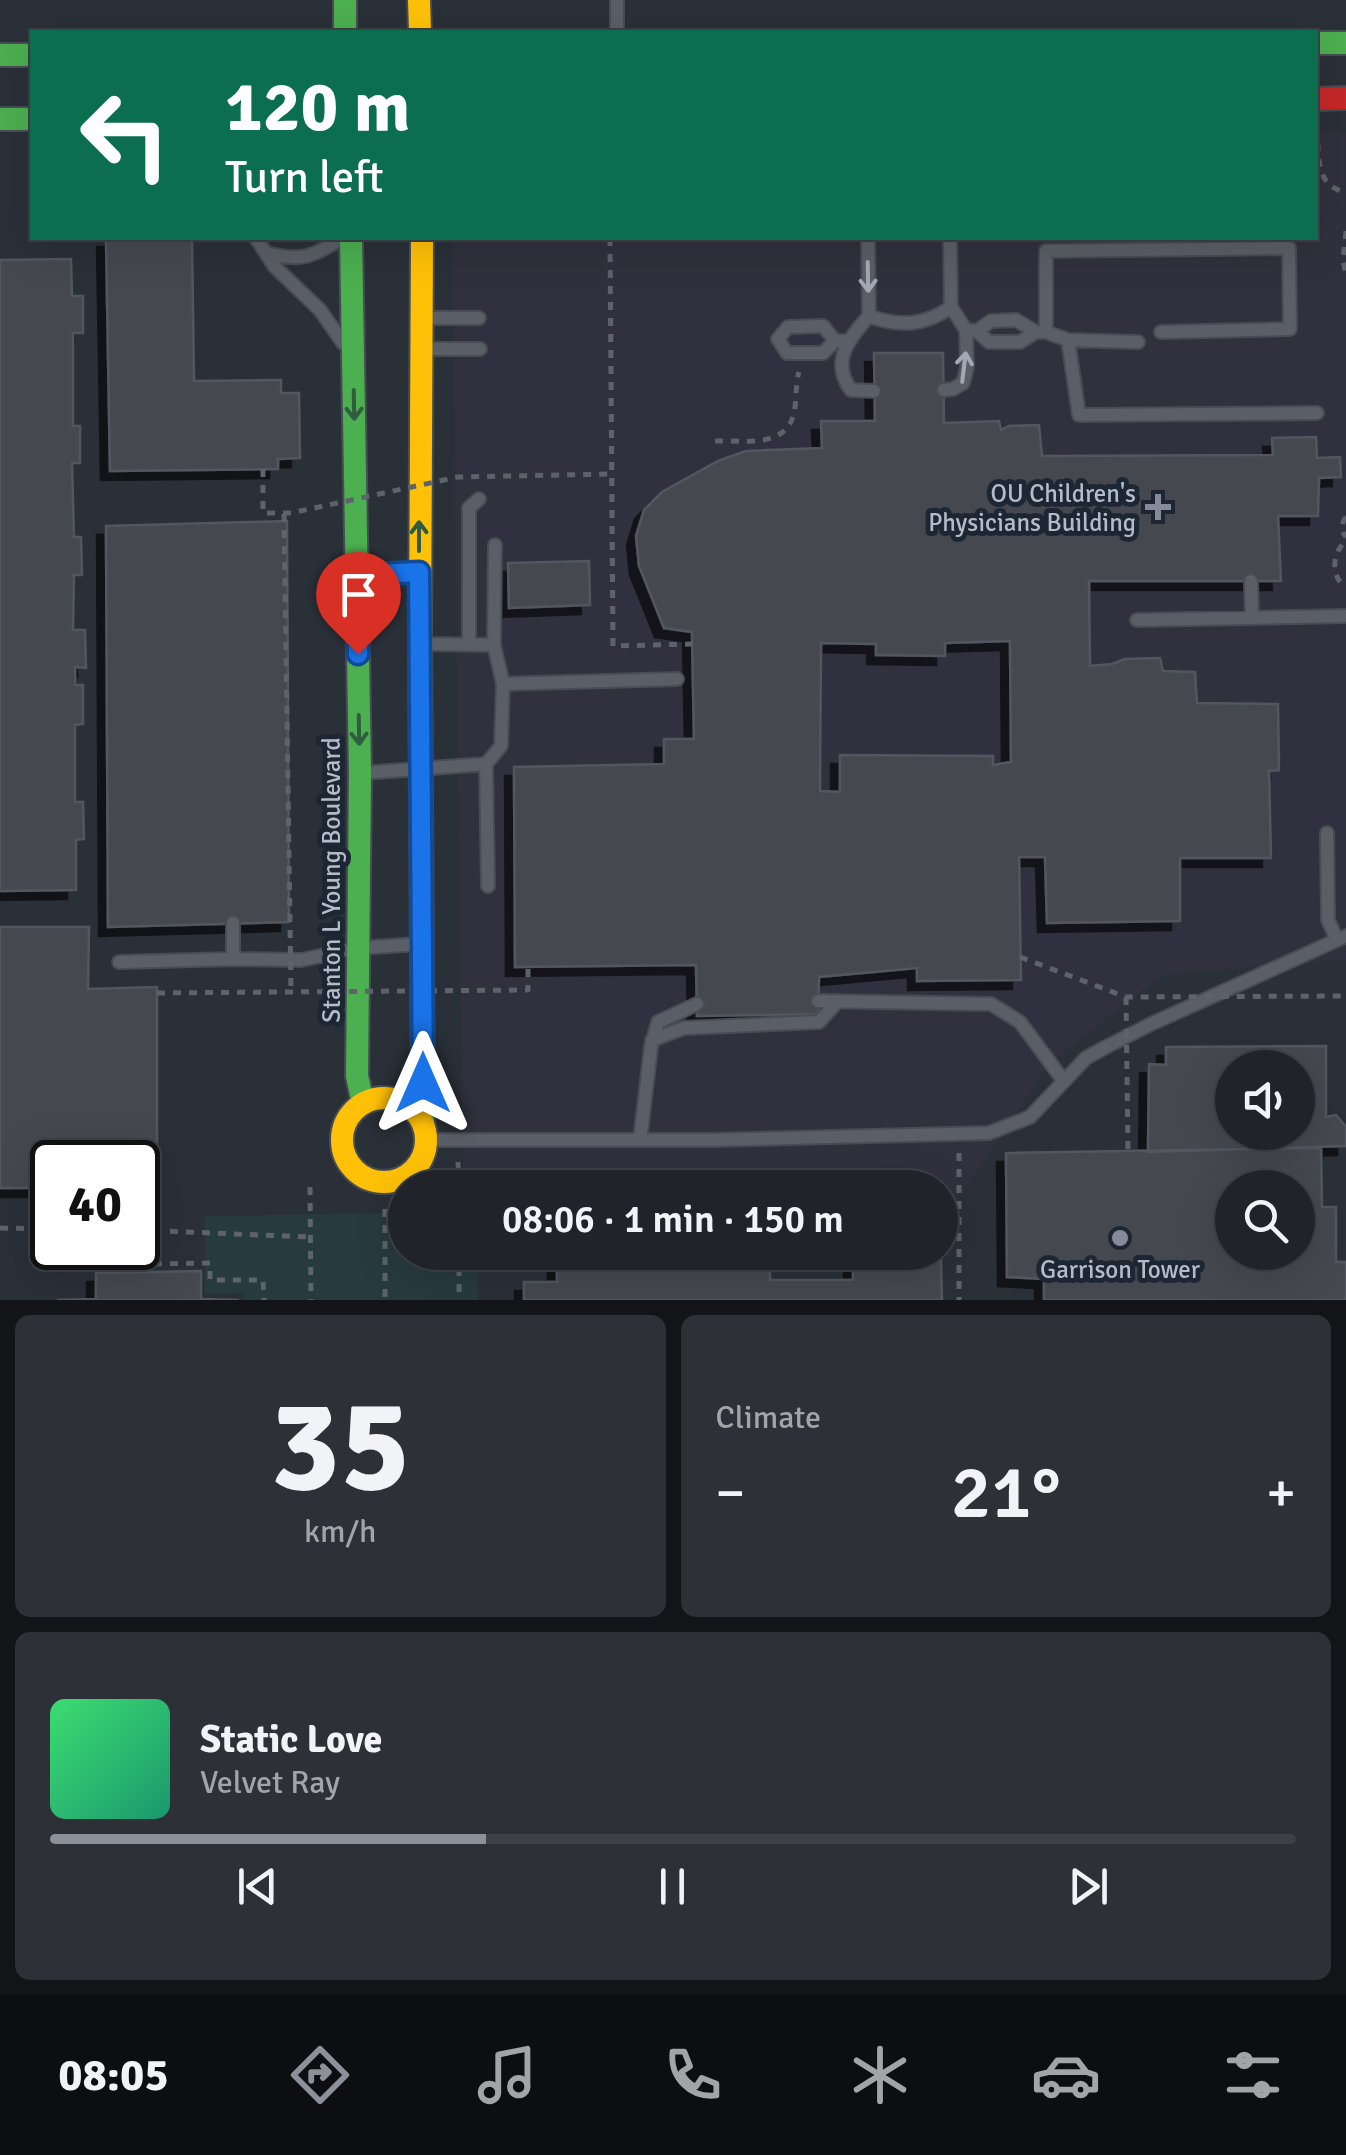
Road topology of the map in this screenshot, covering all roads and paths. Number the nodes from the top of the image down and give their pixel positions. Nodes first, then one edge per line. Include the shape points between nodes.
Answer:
1 (345, 0) edge
2 (420, 0) edge
3 (616, 0) edge
4 (346, 30) edge
5 (420, 30) edge
6 (617, 30) edge
7 (1346, 42) edge
8 (1318, 43) edge
9 (0, 55) edge
10 (30, 55) edge
11 (1346, 98) edge
12 (1318, 99) edge
13 (30, 119) edge
14 (0, 120) edge
15 (1318, 159) edge
16 (1346, 194) edge
17 (1346, 231) edge
18 (257, 240) edge
19 (338, 240) edge
20 (350, 240) edge
21 (422, 240) edge
22 (610, 240) edge
23 (868, 240) edge
24 (950, 240) edge
25 (266, 253) junction
26 (1346, 276) edge
27 (951, 307) junction
28 (869, 316) junction
29 (422, 318) junction
30 (480, 318) dead end
31 (972, 330) junction
32 (1041, 332) junction
33 (1161, 332) dead end
34 (1068, 340) junction
35 (1138, 342) dead end
36 (480, 348) dead end
37 (423, 349) junction
38 (353, 360) junction
39 (804, 366) dead end
40 (944, 390) dead end
41 (874, 392) dead end
42 (1317, 412) dead end
43 (715, 441) dead end
44 (263, 469) dead end
45 (612, 474) junction
46 (479, 499) dead end
47 (284, 514) junction
48 (1346, 517) edge
49 (1346, 539) edge
50 (496, 546) dead end
51 (419, 572) junction
52 (358, 575) junction
53 (1251, 581) dead end
54 (1340, 582) dead end
55 (1346, 616) edge
56 (1252, 618) junction
57 (1137, 620) dead end
58 (420, 644) junction
59 (692, 644) dead end
60 (494, 645) junction
61 (469, 646) junction
62 (676, 679) dead end
63 (503, 684) junction
64 (486, 764) junction
65 (421, 768) junction
66 (360, 773) junction
67 (1327, 833) dead end
68 (488, 886) dead end
69 (232, 922) dead end
70 (1342, 938) edge
71 (422, 944) junction
72 (358, 948) junction
73 (1020, 957) dead end
74 (233, 959) junction
75 (119, 962) dead end
76 (528, 967) dead end
77 (291, 992) junction
78 (158, 993) dead end
79 (1126, 996) junction
80 (1346, 996) edge
81 (818, 1001) dead end
82 (838, 1001) junction
83 (697, 1004) dead end
84 (652, 1040) junction
85 (1063, 1080) junction
86 (363, 1103) junction
87 (425, 1132) junction
88 (640, 1140) junction
89 (959, 1152) dead end
90 (1128, 1152) dead end
91 (458, 1162) dead end
92 (458, 1170) edge
93 (310, 1188) dead end
94 (385, 1210) dead end
95 (0, 1228) edge
96 (30, 1229) edge
97 (160, 1231) edge
98 (310, 1237) junction
99 (459, 1270) edge
100 (146, 1272) dead end
101 (264, 1300) edge
102 (312, 1300) edge
103 (386, 1300) edge
104 (459, 1300) edge
105 (959, 1300) edge

1 - 4 street
2 - 5 street
3 - 6 lane
7 - 8 street
9 - 10 street
11 - 12 street
13 - 14 street
15 - 16 path via 1329,184
17 - 26 path
18 - 25 lane
19 - 25 lane via 308,257
20 - 38 street, Stanton L Young Boulevard
21 - 29 street
22 - 45 path
23 -> 28 lane
24 - 27 lane
25 - 38 lane via 330,322
27 - 28 lane via 934,320 914,323
27 - 31 lane
28 - 41 lane via 841,341 842,378 851,390
29 - 30 lane
29 - 37 street
31 - 32 lane via 1016,320
31 - 32 lane via 990,342 1020,342
40 -> 31 lane via 963,383
32 - 33 lane via 1046,251 1289,248 1290,329
32 - 34 lane
34 - 35 lane
34 - 42 lane via 1078,416
36 - 37 lane
51 -> 37 street
38 -> 52 street, Stanton L Young Boulevard
39 - 43 path via 788,429 766,440
44 - 47 path, bridge via 262,514
45 - 47 path, bridge via 458,476
45 - 59 path via 613,646
46 - 61 lane via 469,508
47 - 77 path, bridge
48 - 49 path
49 - 54 path via 1336,555
50 - 60 lane
51 - 52 lane
51 - 58 street
52 -> 66 street, Stanton L Young Boulevard
53 - 56 lane
55 - 56 lane
56 - 57 lane
58 - 61 lane
58 - 65 street
60 - 61 lane
60 - 63 lane
62 - 63 lane
63 - 64 lane via 502,746
64 - 65 lane
64 - 68 lane
65 - 66 lane
65 - 71 street
66 - 72 street, Stanton L Young Boulevard
67 - 70 lane via 1328,920
69 - 74 lane
70 - 85 lane via 1151,1024 1086,1058
71 - 72 lane
71 - 87 street
72 - 74 lane via 301,960
72 - 86 street, Stanton L Young Boulevard via 357,1076
73 - 79 path, bridge
74 - 75 lane
76 - 77 path, bridge via 528,990
77 - 78 path, bridge
79 - 80 path, bridge
79 - 90 path, bridge
81 - 82 lane
82 - 84 lane via 819,1022 684,1028
82 - 85 lane via 991,1004 1020,1022
83 - 84 lane via 658,1022
84 - 88 lane
85 - 88 lane via 1030,1117 989,1133
86 - 87 street via 392,1098 411,1108
86 - 87 street via 348,1117 342,1140 348,1164 360,1176 382,1183 403,1178 419,1164
87 - 88 lane
89 - 105 path
91 - 92 path
93 - 98 path
94 - 103 path
95 - 96 path
97 - 98 path
98 - 102 path
99 - 104 path
100 - 101 path via 146,1264 210,1263 210,1280 264,1280

